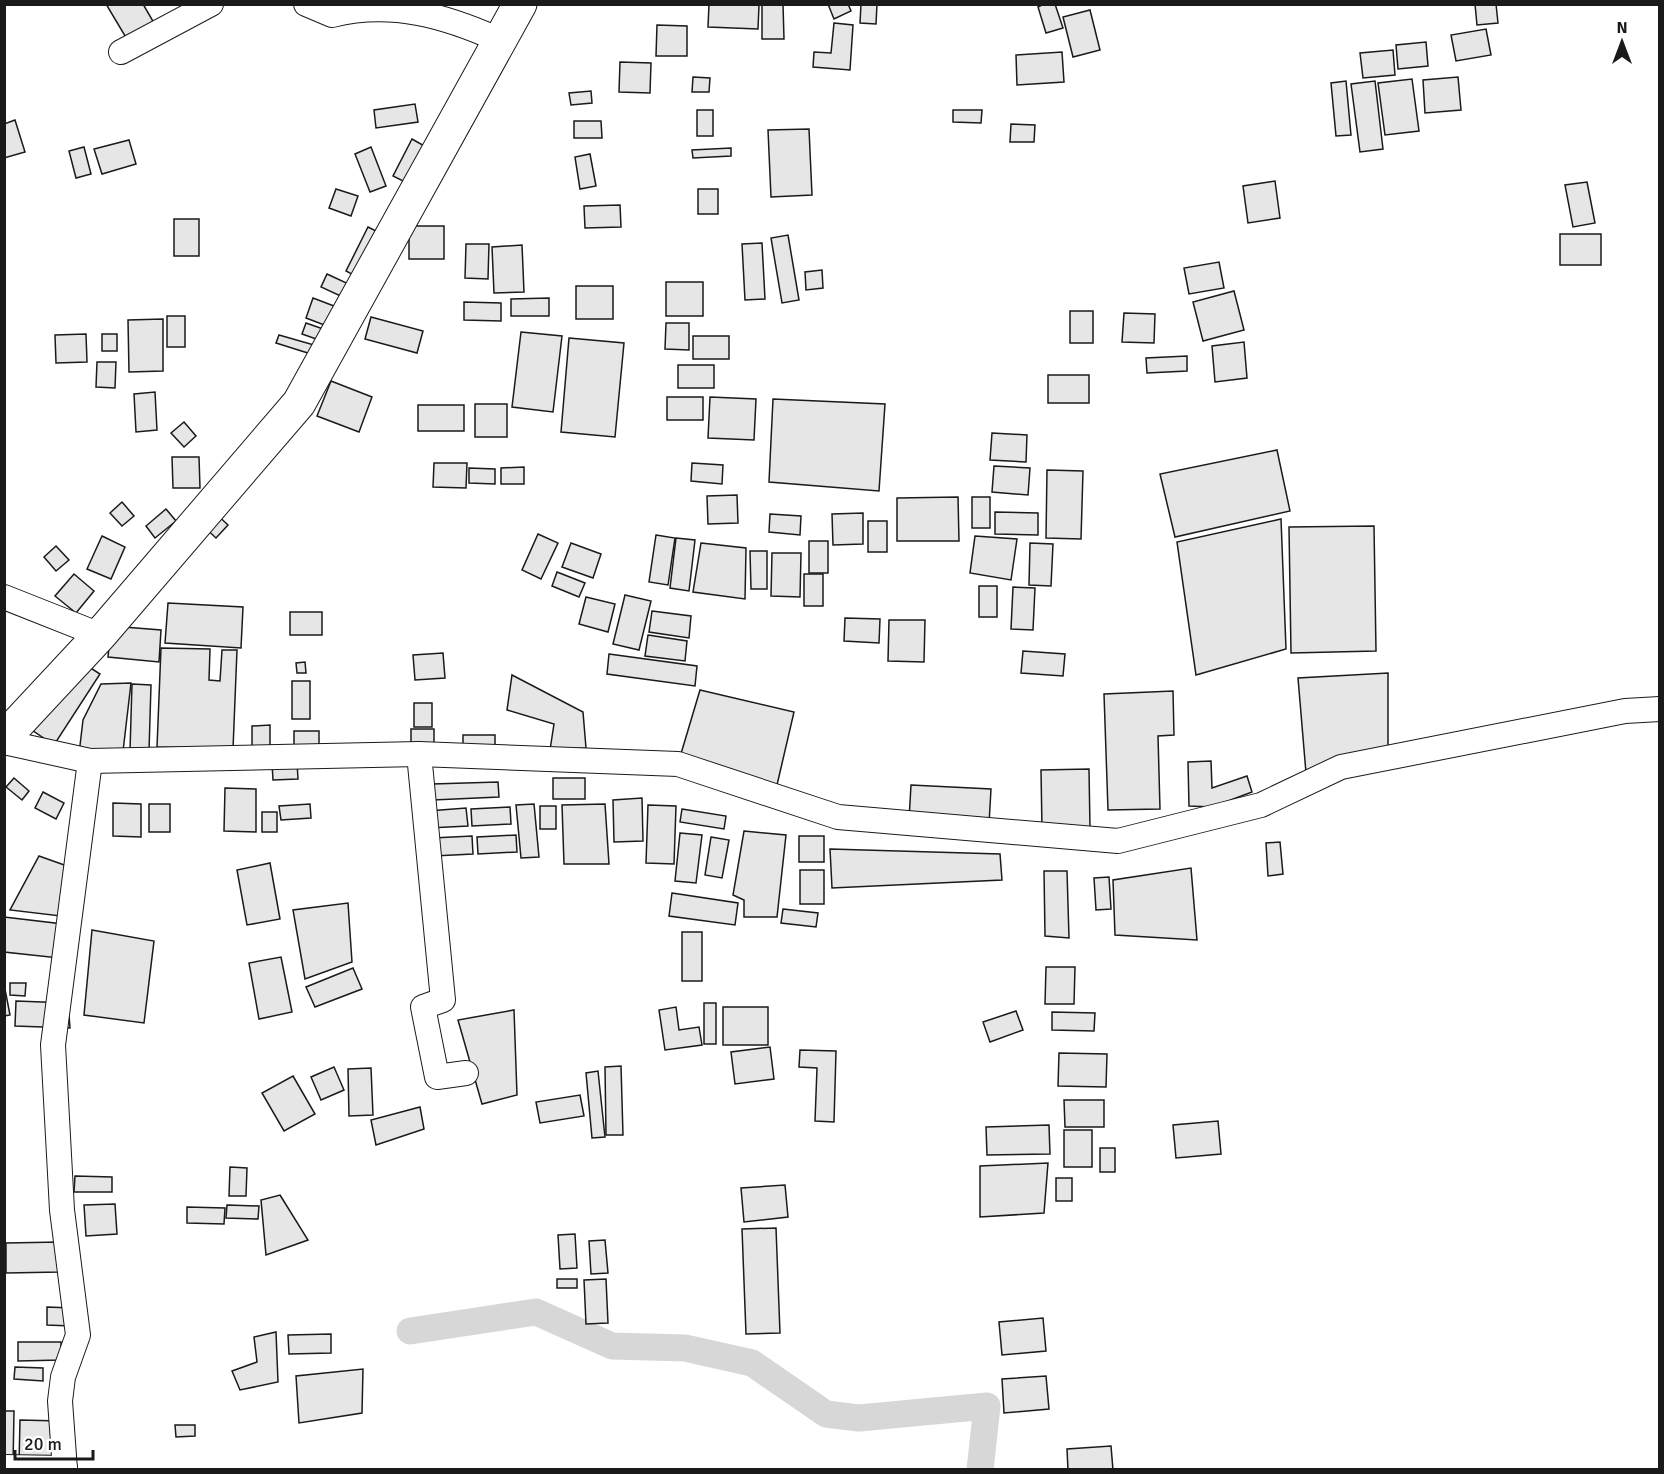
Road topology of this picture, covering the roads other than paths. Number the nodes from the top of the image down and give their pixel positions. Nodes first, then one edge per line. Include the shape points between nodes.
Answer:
1 (211, 4) edge
2 (306, 4) edge
3 (520, 4) edge
4 (499, 40) junction
5 (121, 52) dead end
6 (4, 597) edge
7 (100, 635) junction
8 (1659, 709) edge
9 (4, 740) edge
10 (419, 754) junction
11 (90, 761) junction
12 (466, 1073) dead end
13 (4, 1467) edge
14 (65, 1469) edge

1 - 5 street
2 - 4 street via 333,15 359,7 400,6 429,11
3 - 4 main road
4 - 7 main road via 299,403
6 - 7 street
7 - 9 main road
8 - 10 street via 1625,711 1341,767 1261,805 1118,841 838,817 678,764
9 - 11 street
10 - 11 street
10 - 12 street via 443,1000 423,1007 437,1077
11 - 14 street via 53,1045 62,1210 78,1335 63,1377 60,1401
13 - 14 street

